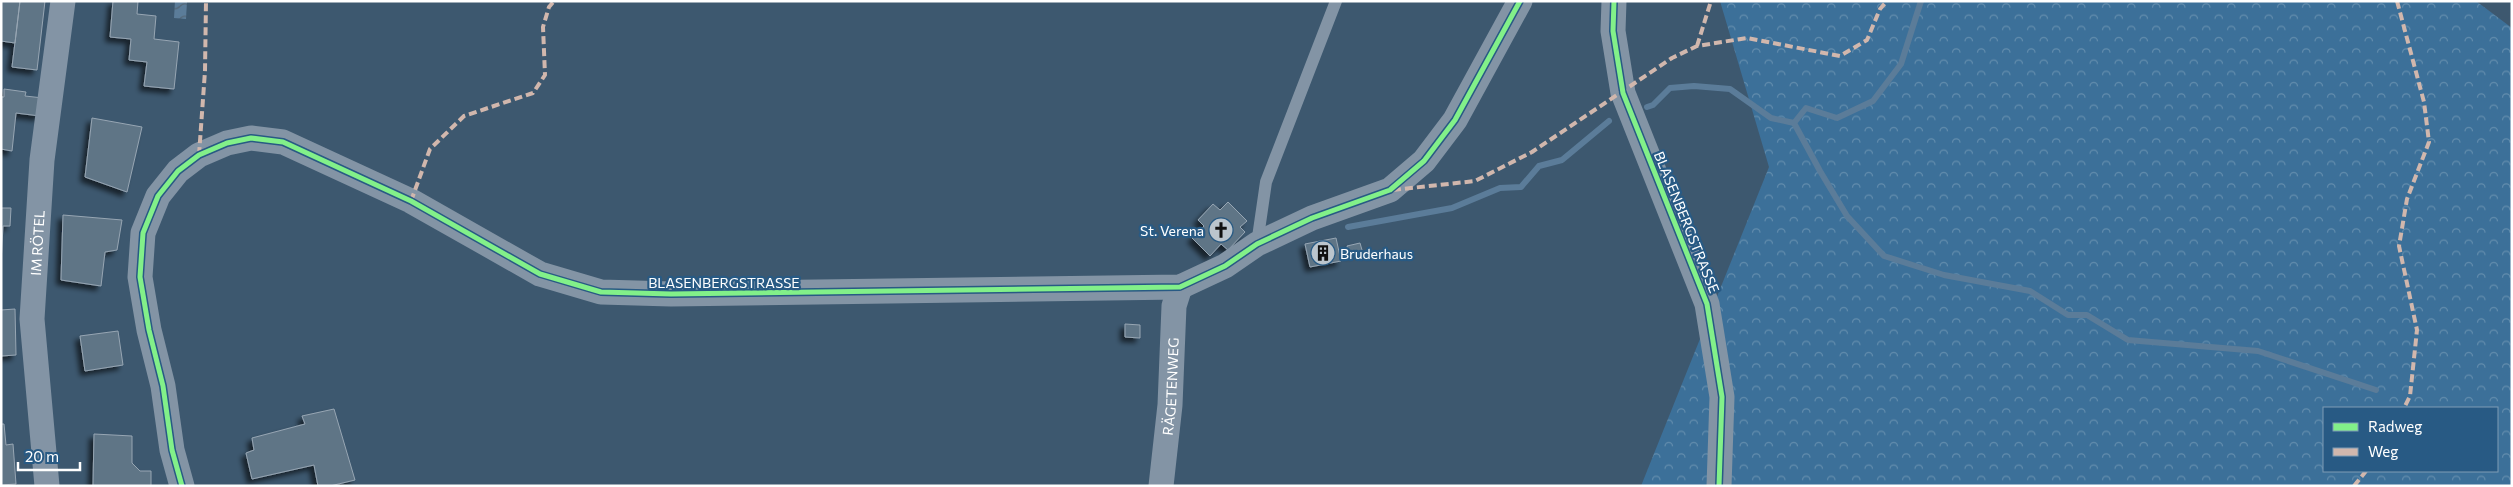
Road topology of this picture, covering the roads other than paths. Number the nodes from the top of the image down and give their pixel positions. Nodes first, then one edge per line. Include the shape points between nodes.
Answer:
1 (63, 1) edge
2 (1336, 1) edge
3 (1520, 1) edge
4 (1614, 1) edge
5 (1256, 244) junction
6 (1180, 287) junction
7 (47, 486) edge
8 (182, 486) edge
9 (1161, 486) edge
10 (1719, 486) edge

1 - 7 street, IM RÖTEL via 42,160 32,319
2 - 5 lane via 1266,182
3 - 5 street, BLASENBERGSTRASSE via 1455,120 1424,161 1390,190 1312,218
4 - 10 street, BLASENBERGSTRASSE via 1614,31 1623,93 1708,304 1722,397
5 - 6 street, BLASENBERGSTRASSE via 1225,266
6 - 8 street, BLASENBERGSTRASSE via 681,294 601,292 540,274 412,202 327,161 283,142 251,138 226,143 198,155 178,171 158,196 143,233 140,277 163,386 172,450
6 - 9 street, RÄGETENWEG via 1174,306 1170,405

